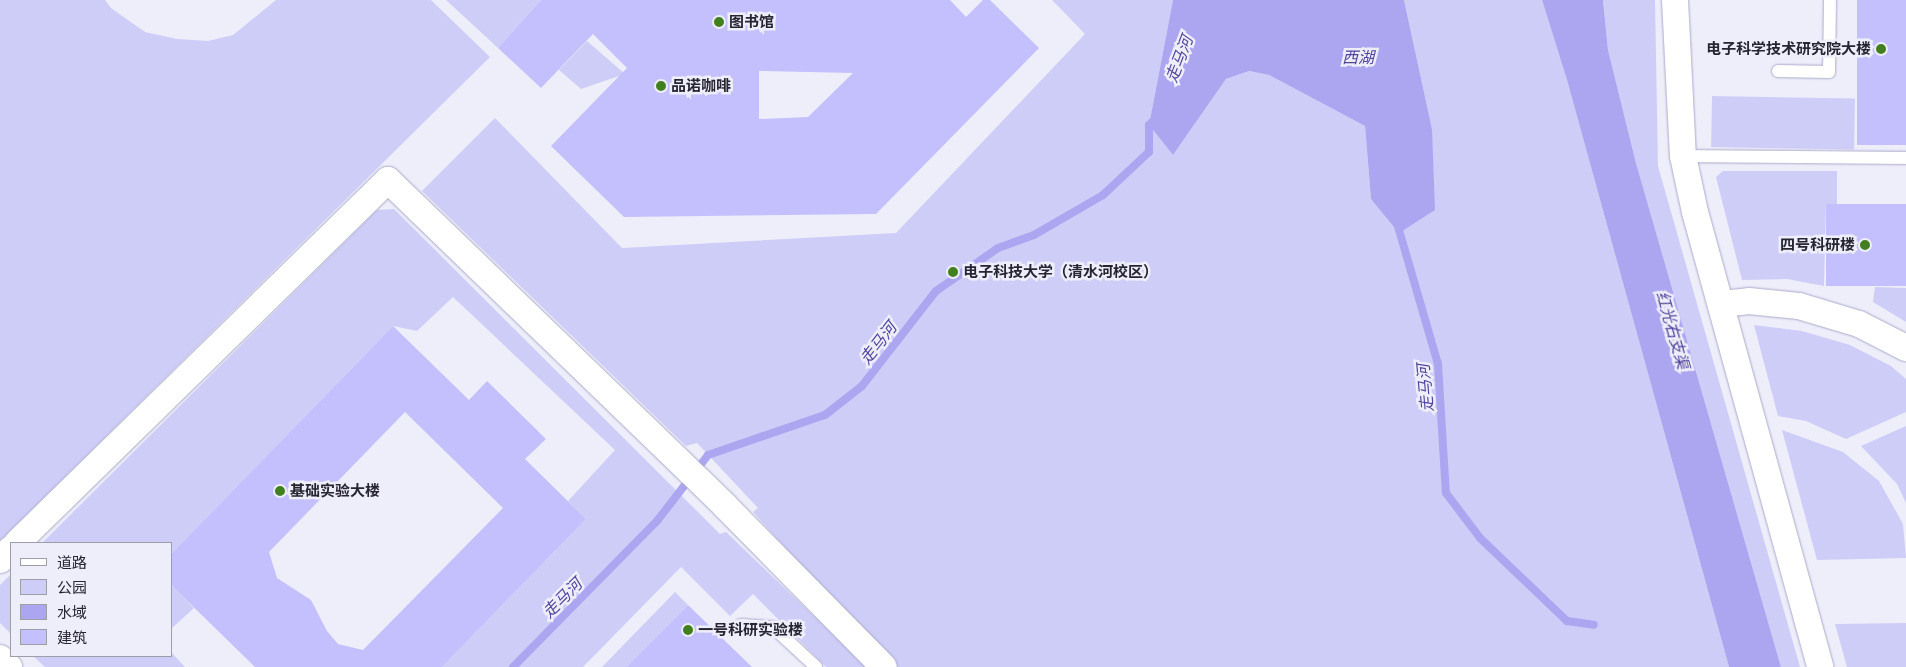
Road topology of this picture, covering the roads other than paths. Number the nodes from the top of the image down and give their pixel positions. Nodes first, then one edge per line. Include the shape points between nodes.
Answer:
1 (1675, 0) edge
2 (1830, 0) edge
3 (1778, 71) dead end
4 (1683, 156) junction
5 (1906, 158) edge
6 (1722, 304) junction
7 (1906, 348) edge
8 (18, 542) edge
9 (10, 550) edge
10 (0, 560) edge
11 (741, 625) dead end
12 (816, 667) edge
13 (884, 667) edge
14 (1820, 667) edge

1 - 4 street
2 - 3 lane via 1829,72
4 - 5 lane
4 - 6 street
6 - 7 street via 1749,301 1799,306 1859,324
6 - 14 street
8 - 13 street via 388,180 725,506
9 - 10 street
11 - 12 lane via 773,627

